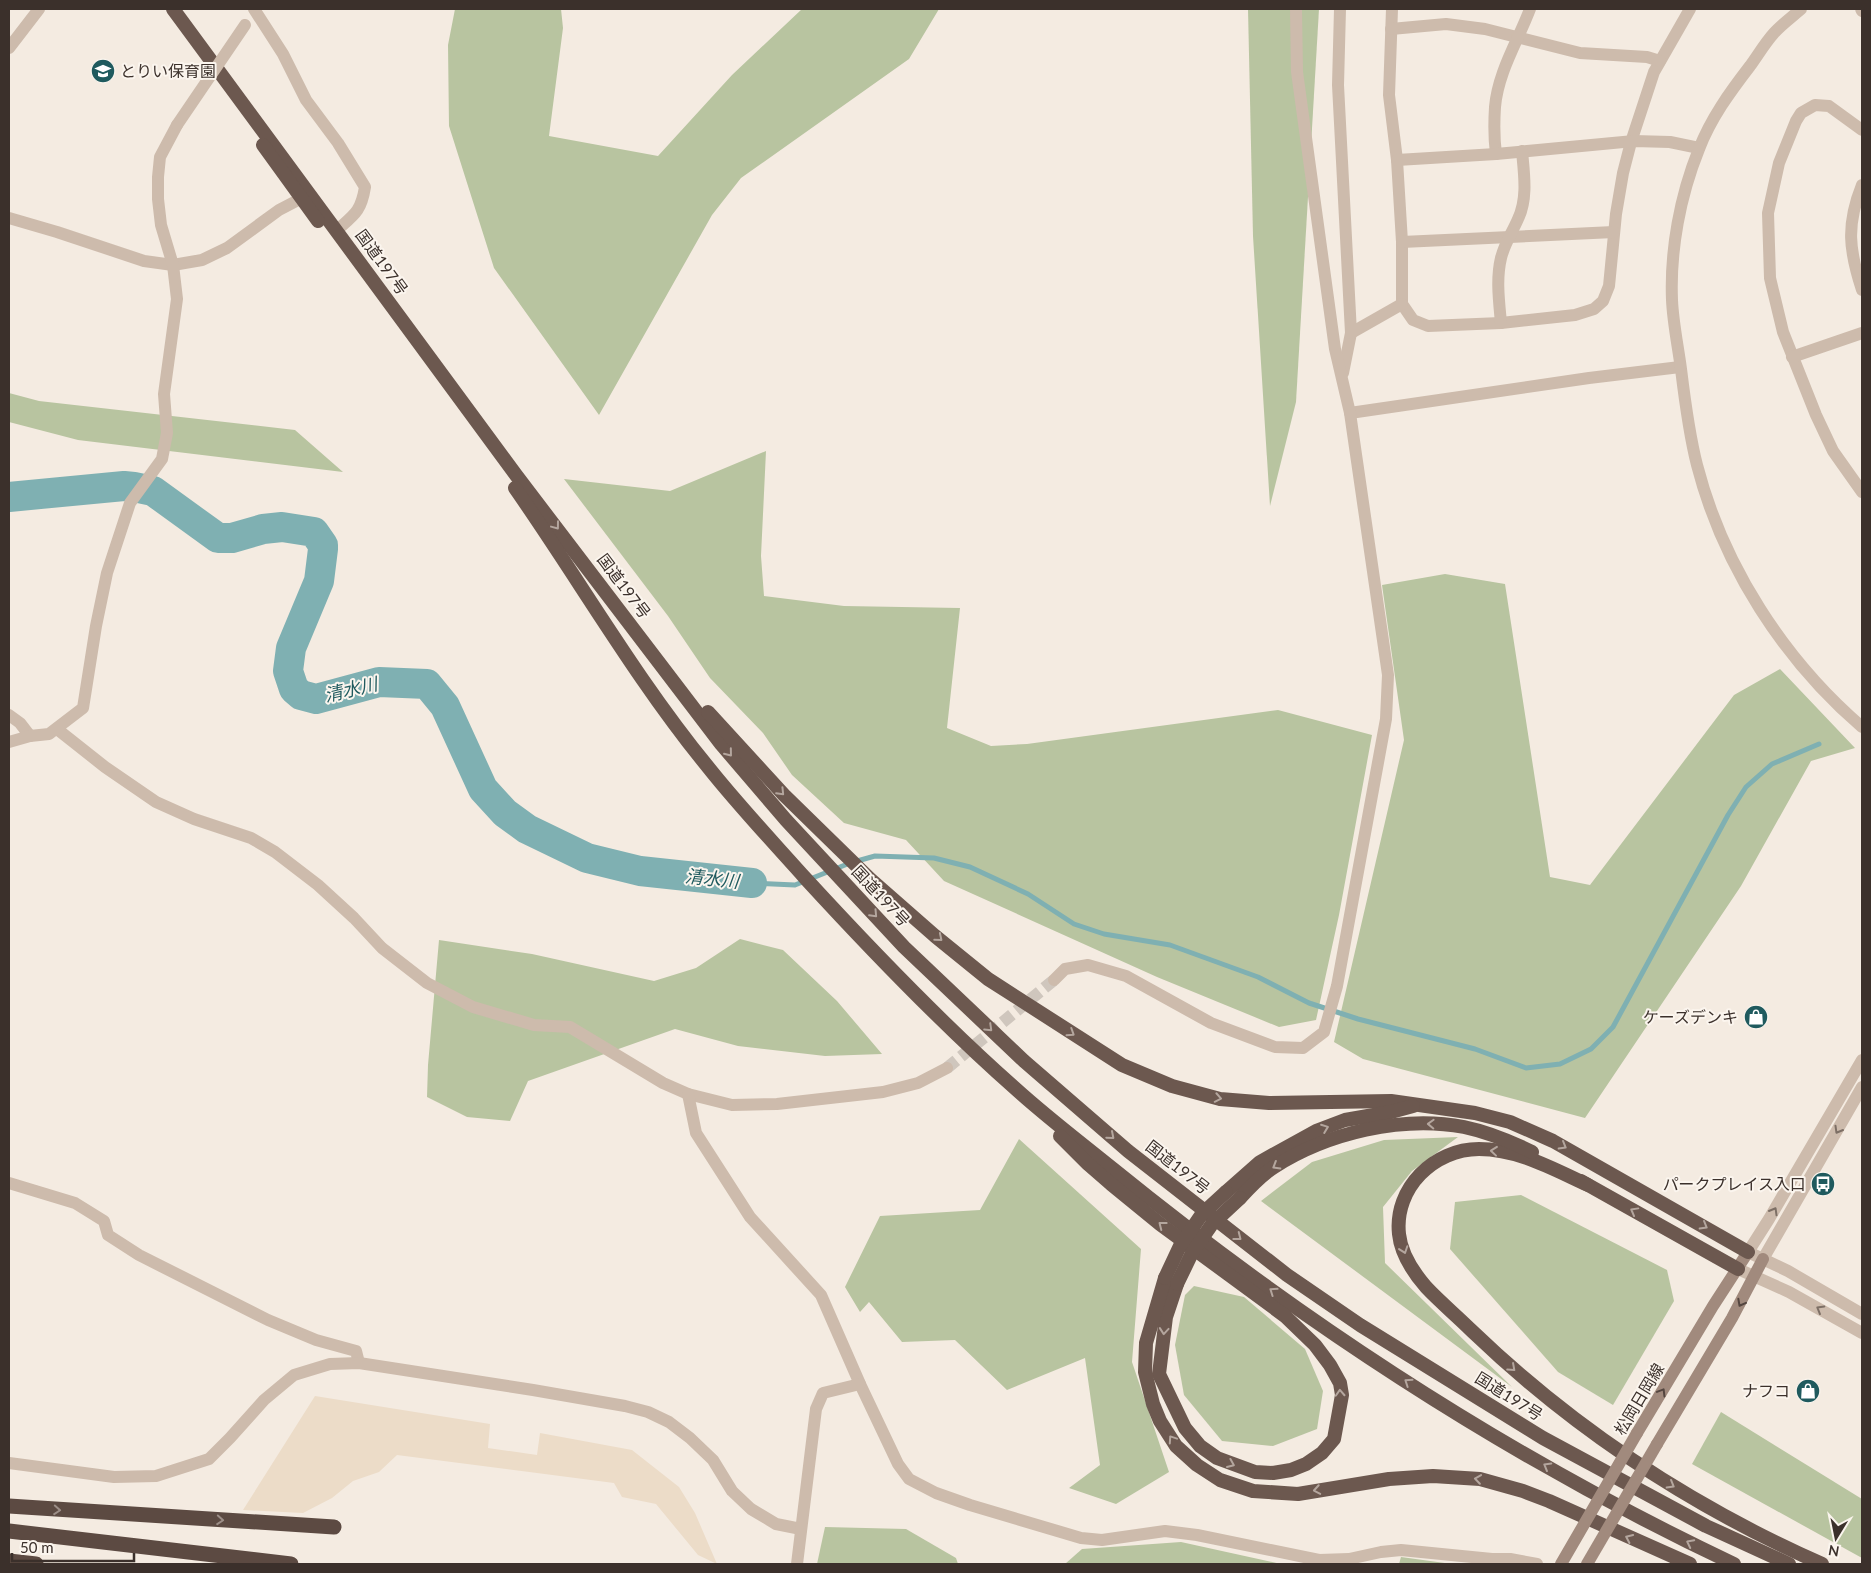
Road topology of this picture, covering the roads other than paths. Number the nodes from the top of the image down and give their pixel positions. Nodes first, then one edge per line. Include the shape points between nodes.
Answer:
1 (39, 9) edge
2 (162, 9) edge
3 (173, 9) edge
4 (1296, 9) edge
5 (1340, 9) edge
6 (1392, 9) edge
7 (1530, 9) edge
8 (1690, 9) edge
9 (1801, 9) edge
10 (256, 10) edge
11 (1391, 29) junction
12 (1518, 37) junction
13 (9, 48) edge
14 (1660, 61) junction
15 (1862, 130) edge
16 (1631, 142) junction
17 (1699, 148) junction
18 (1522, 151) junction
19 (1496, 154) junction
20 (1397, 160) junction
21 (1862, 185) edge
22 (302, 198) junction
23 (9, 218) edge
24 (336, 230) junction
25 (1614, 232) junction
26 (1508, 237) junction
27 (1402, 242) junction
28 (173, 265) junction
29 (1861, 284) edge
30 (1402, 304) junction
31 (1501, 323) junction
32 (1351, 333) junction
33 (1862, 333) edge
34 (1792, 357) junction
35 (1680, 368) junction
36 (1342, 378) junction
37 (1350, 413) junction
38 (1862, 492) edge
39 (653, 654) junction
40 (9, 715) edge
41 (1862, 727) edge
42 (57, 729) junction
43 (30, 736) junction
44 (9, 742) edge
45 (1054, 980) tunnel mouth
46 (1862, 1060) edge
47 (947, 1068) tunnel mouth
48 (1862, 1087) edge
49 (1018, 1091) junction
50 (688, 1094) junction
51 (1416, 1105) junction
52 (9, 1183) edge
53 (1588, 1185) junction
54 (1748, 1252) junction
55 (1763, 1259) junction
56 (1738, 1269) junction
57 (1754, 1276) junction
58 (1171, 1281) junction
59 (1862, 1314) edge
60 (1862, 1333) edge
61 (359, 1363) junction
62 (860, 1384) junction
63 (9, 1463) edge
64 (9, 1506) edge
65 (334, 1527) dead end
66 (801, 1529) junction
67 (9, 1531) edge
68 (9, 1561) edge
69 (1671, 1561) edge
70 (36, 1564) edge
71 (291, 1564) edge
72 (797, 1564) edge
73 (1537, 1564) edge
74 (1561, 1564) edge
75 (1587, 1564) edge
76 (1690, 1564) edge
77 (1734, 1564) edge
78 (1789, 1564) edge
79 (1822, 1564) edge

1 - 13 street
2 - 22 highway, 国道197号
3 - 24 highway, 国道197号
4 - 36 street via 1297,72
5 - 32 street via 1338,85
6 - 11 street
7 - 12 street
8 - 14 street
9 - 17 street via 1774,33 1722,103
10 - 24 street via 306,100 366,187 358,211
10 - 28 street, bridge via 177,125 160,157 158,199 161,225
11 - 12 street via 1446,24
11 - 20 street via 1389,95
12 - 14 street via 1580,53 1647,57
12 - 19 street via 1495,106
14 - 16 street
15 - 34 street via 1835,109 1814,105 1796,120 1779,163 1768,213 1770,278
16 - 17 street via 1670,142
16 - 18 street
16 - 25 street
17 - 35 street via 1682,204 1674,253 1672,300
18 - 19 street
18 - 26 street via 1526,185 1523,206
19 - 20 street
20 - 27 street
21 - 29 street via 1854,204 1850,230
22 - 28 street via 279,210 227,248 202,260
22 - 49 highway, 国道197号 via 515,488 658,704 706,765 878,956
23 - 28 street via 144,261
24 -> 39 highway, 国道197号 via 516,475
25 - 26 street
25 - 31 street via 1609,286 1603,301 1594,309 1575,315
26 - 27 street
26 - 31 street via 1498,281
27 - 30 street
28 - 42 street via 177,299 164,394 167,433 162,459 130,503 107,573 83,708
30 - 31 street via 1413,320 1428,326
30 - 32 street
32 - 36 street
33 - 34 street
34 - 38 street via 1833,451
35 - 37 street via 1588,378
35 - 41 street via 1698,468 1719,527 1743,578 1784,643 1823,689
36 - 37 street
37 - 45 street via 1388,676 1386,719 1337,986 1324,1032 1302,1048 1275,1047 1211,1023 1126,976 1088,965 1065,969
39 -> 51 highway via 784,795 885,892 988,979 1122,1065 1172,1086 1220,1100 1270,1103 1391,1101
39 -> 78 highway, 国道197号 via 744,772 904,947 1024,1061 1128,1151 1287,1275 1360,1325 1543,1438 1706,1526
40 - 43 street
42 - 43 street via 49,734
42 - 50 street via 156,802 250,838 275,852 318,885 382,948 427,983 473,1007 534,1025 570,1027
43 - 44 street
54 -> 46 street
47 - 50 street via 918,1083 883,1092 777,1104 732,1105
48 -> 55 street
58 -> 49 highway via 1160,1374 1185,1428 1200,1446 1217,1458 1255,1472 1272,1473 1291,1470 1322,1453 1334,1439 1342,1396 1340,1383 1315,1345 1285,1316 1111,1184
77 -> 49 highway, 国道197号 via 1569,1479 1422,1392 1319,1323 1171,1216
50 - 62 street via 696,1133 750,1217 821,1295
51 -> 54 highway via 1475,1113 1553,1141
58 -> 51 highway, bridge via 1180,1246 1202,1214 1260,1162 1316,1131 1344,1120
52 - 61 street via 75,1204 104,1221 108,1235 139,1255 284,1326 316,1340 356,1351
56 -> 53 highway
53 -> 58 highway, bridge via 1505,1139 1462,1127 1418,1124 1369,1130 1308,1149 1273,1167 1212,1224
53 -> 79 highway via 1513,1154 1478,1149 1448,1155 1432,1163 1410,1186 1400,1216 1399,1234 1403,1250 1426,1287 1517,1372 1597,1436 1669,1484
54 - 55 street
54 - 56 main road, 松岡日岡線
55 - 57 main road
55 - 59 street
56 - 57 street
74 -> 56 main road, 松岡日岡線, bridge
60 -> 57 street
57 -> 75 main road, bridge
69 -> 58 highway via 1540,1497 1480,1479 1396,1478 1298,1494 1253,1491 1220,1480 1176,1446 1160,1421 1145,1372 1146,1343
61 - 63 street via 330,1364 294,1375 264,1400 209,1458 156,1476 114,1477
61 - 66 street via 648,1412 669,1422 690,1438 713,1460 732,1491 751,1509 776,1524
62 - 66 street via 822,1393 816,1409
62 - 73 street via 898,1464 909,1479 970,1505 1081,1538 1102,1540 1164,1531 1319,1560 1349,1559 1401,1550
64 -> 65 highway
66 - 72 street
67 - 71 highway
68 - 70 highway
69 - 76 highway

